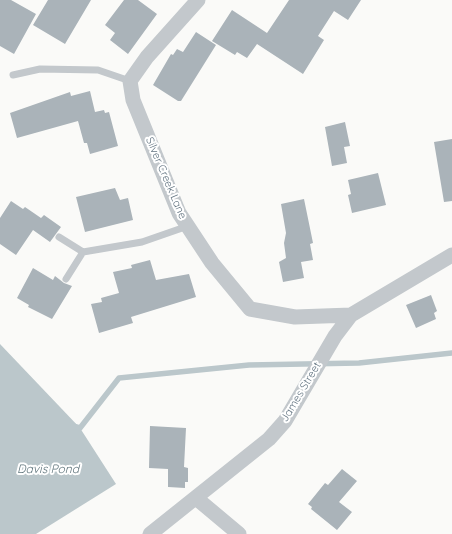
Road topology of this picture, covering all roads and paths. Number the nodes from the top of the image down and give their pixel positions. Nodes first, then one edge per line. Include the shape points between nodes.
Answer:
1 (198, 0) edge
2 (12, 75) dead end
3 (130, 81) junction
4 (188, 226) junction
5 (59, 237) dead end
6 (83, 252) junction
7 (452, 255) edge
8 (66, 279) dead end
9 (351, 315) junction
10 (196, 498) junction
11 (150, 534) edge
12 (239, 534) edge

1 - 3 street via 147,56
2 - 3 lane via 40,69 98,70
3 - 4 street, Silver Creek Lane via 136,107 179,213
4 - 6 lane via 142,242
4 - 9 street, Silver Creek Lane via 212,263 250,309 295,317
5 - 6 lane
6 - 8 lane
7 - 9 street, James Street
9 - 10 street, James Street via 334,336 285,421 269,439
10 - 11 street, James Street
10 - 12 street

